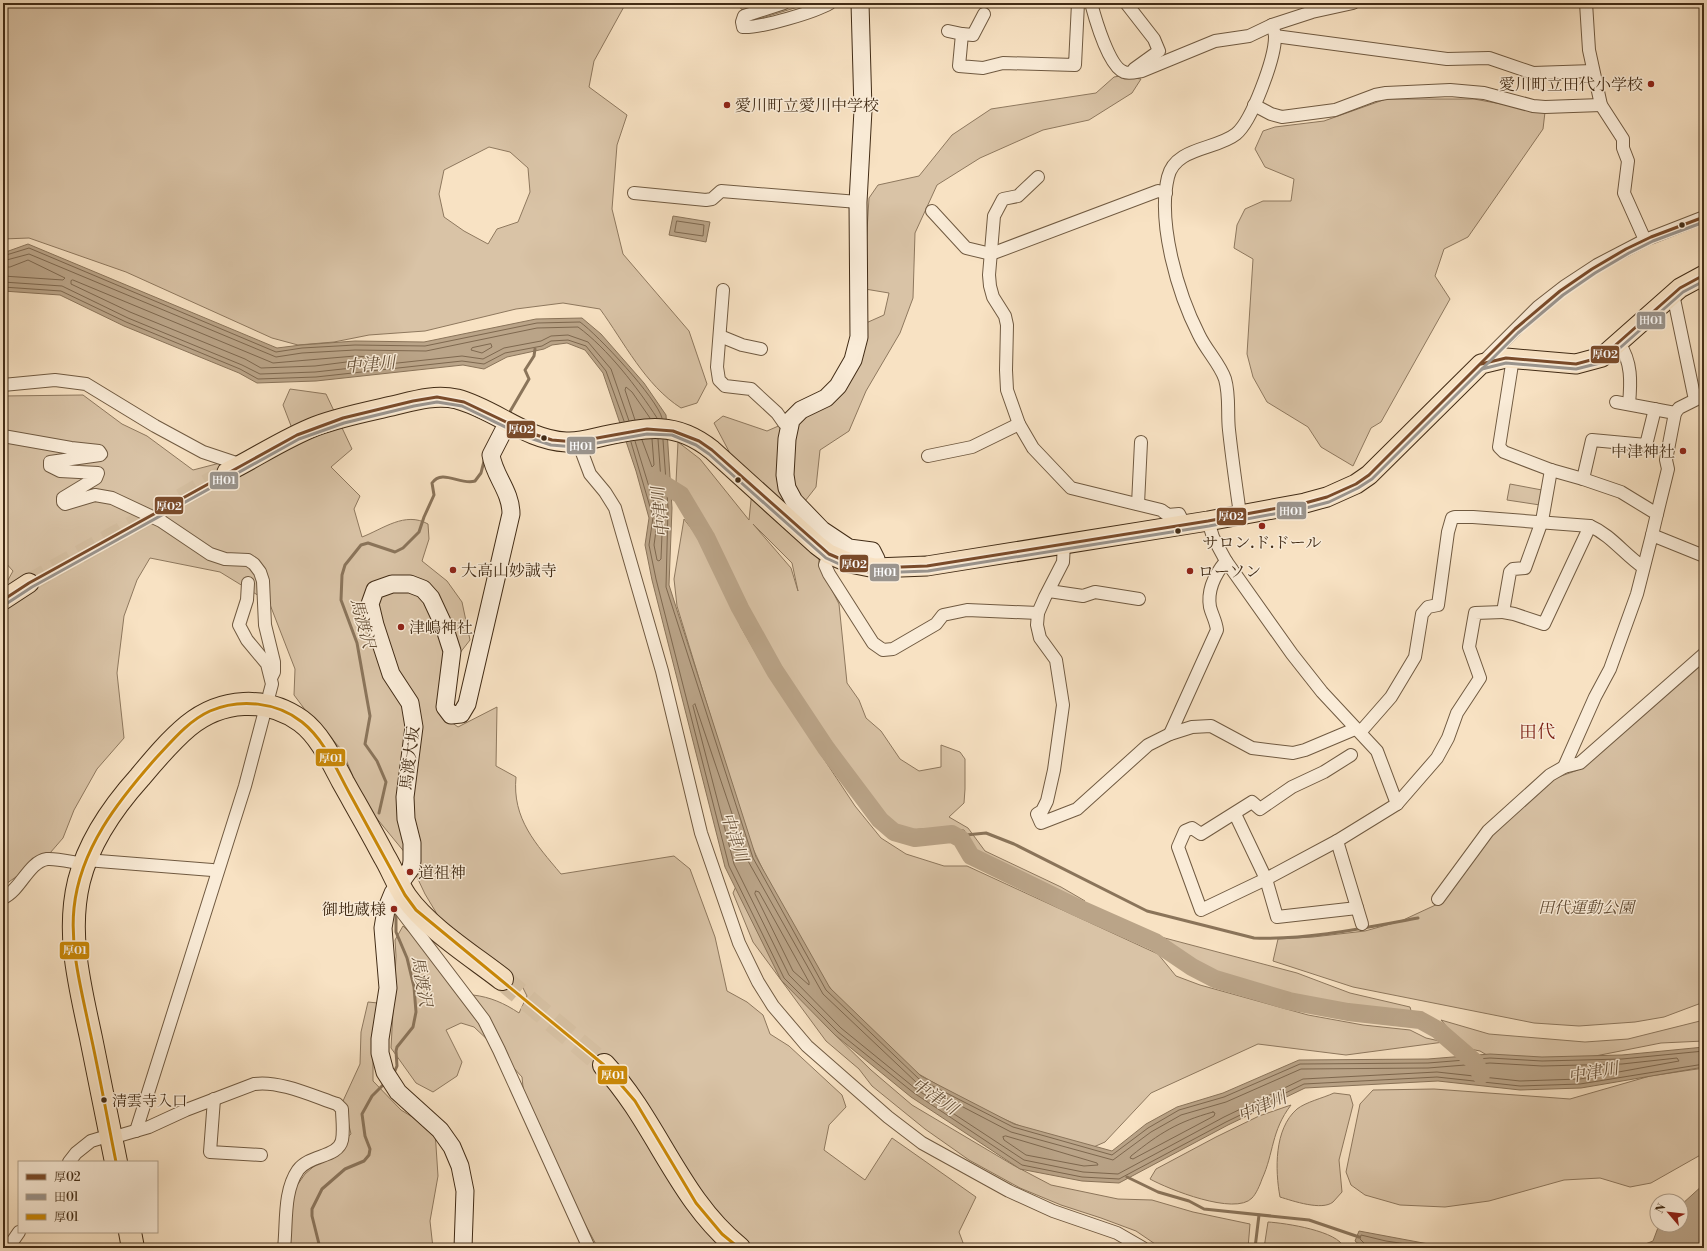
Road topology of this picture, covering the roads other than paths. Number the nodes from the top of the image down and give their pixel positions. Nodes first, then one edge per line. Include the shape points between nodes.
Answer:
1 (784, 3) edge
2 (830, 3) edge
3 (860, 3) edge
4 (1078, 3) edge
5 (1091, 3) edge
6 (1126, 3) edge
7 (1353, 3) edge
8 (1586, 3) edge
9 (984, 14) dead end
10 (1273, 30) junction
11 (948, 31) dead end
12 (962, 34) junction
13 (1593, 71) junction
14 (1131, 73) junction
15 (1254, 104) junction
16 (1601, 106) junction
17 (1038, 177) dead end
18 (634, 193) dead end
19 (1166, 193) junction
20 (858, 202) junction
21 (932, 211) dead end
22 (1704, 217) edge
23 (1645, 240) junction
24 (991, 254) junction
25 (1704, 275) edge
26 (724, 290) dead end
27 (1673, 294) junction
28 (720, 336) junction
29 (1619, 342) junction
30 (761, 349) dead end
31 (1514, 358) junction
32 (1481, 364) junction
33 (3, 385) edge
34 (1616, 402) dead end
35 (1628, 404) junction
36 (1655, 409) junction
37 (1674, 413) junction
38 (508, 422) junction
39 (1019, 424) junction
40 (789, 425) junction
41 (3, 436) edge
42 (584, 441) junction
43 (1141, 442) dead end
44 (928, 456) dead end
45 (235, 469) joint
46 (1551, 470) junction
47 (1583, 479) junction
48 (1138, 504) junction
49 (1240, 514) junction
50 (1657, 514) junction
51 (1208, 521) junction
52 (1542, 521) junction
53 (1184, 524) junction
54 (1590, 526) junction
55 (1652, 535) junction
56 (1064, 544) junction
57 (829, 554) junction
58 (1704, 556) edge
59 (1226, 561) junction
60 (1643, 566) junction
61 (875, 568) junction
62 (29, 583) tunnel mouth
63 (248, 583) dead end
64 (1049, 590) junction
65 (1139, 599) dead end
66 (3, 600) edge
67 (1038, 612) junction
68 (1502, 612) junction
69 (1704, 654) edge
70 (271, 678) junction
71 (266, 706) junction
72 (1357, 730) junction
73 (1170, 734) junction
74 (1351, 755) dead end
75 (1564, 767) junction
76 (1397, 804) junction
77 (1235, 814) junction
78 (1337, 841) junction
79 (85, 862) junction
80 (217, 873) junction
81 (1266, 879) junction
82 (395, 890) junction
83 (3, 898) edge
84 (1438, 899) dead end
85 (1357, 908) junction
86 (1362, 924) dead end
87 (502, 979) tunnel mouth
88 (604, 1065) tunnel mouth
89 (214, 1099) junction
90 (136, 1131) junction
91 (110, 1135) junction
92 (261, 1156) dead end
93 (70, 1161) edge
94 (116, 1161) edge
95 (18, 1233) edge
96 (130, 1233) edge
97 (8, 1248) edge
98 (133, 1248) edge
99 (284, 1248) edge
100 (462, 1248) edge
101 (589, 1248) edge
102 (739, 1248) edge
103 (1143, 1248) edge

1 - 2 street via 744,16 743,27 791,17
3 - 20 street via 863,110
4 - 12 street via 1075,65 1003,63 983,68 959,66
5 - 14 street via 1101,37 1115,64 1124,73
6 - 14 street via 1154,39 1159,51 1135,67
7 - 10 street via 1312,12
8 - 13 street
9 - 12 street via 973,35
10 - 13 street via 1447,59 1467,55 1489,58 1533,73
10 - 14 street via 1215,41 1142,71
10 - 15 street via 1270,66
11 - 12 street
13 - 16 street
15 - 16 street via 1282,117 1335,110 1386,92 1457,90 1484,93 1539,106
15 - 19 street via 1243,127 1235,134 1178,160 1170,172
16 - 23 street via 1623,139 1628,161 1624,193
17 - 24 street via 1018,196 1003,200 994,216
18 - 20 street via 706,200 721,192
19 - 24 street via 1158,191
19 - 49 street via 1169,242 1182,297 1199,336 1225,377 1228,390 1228,429
20 - 40 street via 860,327 853,360 833,393 800,410
21 - 24 street via 966,248
22 - 23 street
23 - 32 street via 1598,265 1556,293
24 - 39 street via 990,286 1007,325 1008,390
25 - 27 main road
26 - 28 street
27 - 29 main road
27 - 37 street via 1695,400
28 - 30 street
28 - 40 street via 717,367 719,380 725,386 751,389 777,413 784,424
29 - 31 main road via 1602,356 1583,363
29 - 35 street via 1631,372
31 - 32 main road via 1497,358
31 - 46 street via 1499,447 1505,452
32 - 49 main road via 1397,449 1356,484 1327,497 1305,503
33 - 45 street via 55,380 86,384
34 - 35 street
35 - 36 street
36 - 37 street
36 - 47 street via 1646,445 1592,440
37 - 50 street via 1666,460 1668,469
38 - 42 main road via 542,438 562,442
38 - 45 main road via 457,400 423,398 315,427
38 - 82 street, 馬渡大坂 via 491,455 509,496 511,514 467,704 461,714 451,715 446,707 452,651 444,626 427,592 415,585 392,584 375,590 370,599 388,667 408,700 414,719 412,751 404,797 412,843 412,861 411,868
39 - 44 street via 972,447
39 - 48 street via 1034,448 1071,488
40 - 61 street via 785,476 790,494 811,519 838,542 849,548 872,551 876,559
41 - 70 street via 99,451 100,455 50,462 50,466 60,471 98,473 96,478 64,498 65,504 95,495 112,498 161,521 210,554 225,559 248,560 254,564 263,581 264,625 274,662
42 - 57 main road via 643,429 662,428 682,432 712,450 805,536
42 - 103 street via 590,474 615,508 662,671 700,833 739,943 773,1006 807,1046 888,1118 922,1143 1009,1191 1053,1211 1117,1233
43 - 48 street via 1144,460
46 - 47 street
46 - 52 street
47 - 50 street via 1621,492
48 - 53 street via 1162,510 1168,515 1179,514
49 - 51 main road
50 - 55 street
51 - 53 main road
51 - 59 street via 1213,537
52 - 54 street
52 - 68 street via 1526,568 1513,569 1510,572
52 - 72 street via 1452,518 1438,605 1428,607 1422,614 1415,657 1391,697 1363,729
53 - 56 main road
54 - 60 street via 1602,531
54 - 68 street via 1544,624
55 - 58 street
55 - 60 street
56 - 61 main road via 927,566
56 - 64 street via 1063,562
57 - 61 main road via 850,563
57 - 67 street via 825,565 829,574 873,643 883,650 893,649 936,624 944,615 967,610
59 - 72 street via 1322,692
59 - 73 street via 1217,572 1209,599 1217,630
60 - 75 street via 1637,594 1610,669
62 - 66 main road
63 - 70 street via 247,600 239,625 266,664
64 - 65 street via 1083,596 1095,592
64 - 67 street
67 - 73 street via 1037,628 1040,638 1056,660 1063,705 1047,801 1042,811 1036,814 1041,823 1077,809 1148,745
68 - 76 street via 1475,613 1469,647 1480,678 1456,713 1448,738 1437,758
69 - 75 street via 1580,763
70 - 71 street via 272,684
71 - 79 highway via 242,704 210,711 178,734 122,797 103,826
71 - 80 street via 245,786
71 - 82 highway via 290,715 313,733 330,758
72 - 73 street via 1293,753 1252,748 1211,726
72 - 76 street via 1380,758
74 - 77 street via 1324,772 1292,787 1260,809 1252,802
75 - 84 street via 1550,775 1488,831
76 - 78 street
77 - 81 street
77 - 81 street via 1201,834 1192,828 1185,831 1178,847 1201,910
78 - 81 street
78 - 85 street
79 - 80 street via 212,870
79 - 83 street via 47,859 35,865 17,887
79 - 91 highway via 74,906 75,949
80 - 90 street
81 - 85 street via 1276,917
82 - 87 highway via 405,895 427,920
82 - 100 street via 386,910 383,928 388,988 380,1053 385,1072 398,1092 440,1130 452,1147 460,1166 465,1191
82 - 101 street via 399,908 484,1020
85 - 86 street
88 - 102 highway via 635,1101 696,1203 722,1234
89 - 90 street
89 - 92 street via 205,1151
89 - 99 street via 262,1082 336,1104 342,1109 342,1140 339,1146 331,1153 310,1159 298,1170 294,1178 288,1195
90 - 91 street via 118,1136
91 - 93 street via 91,1141
91 - 94 highway
95 - 97 street
96 - 98 highway

